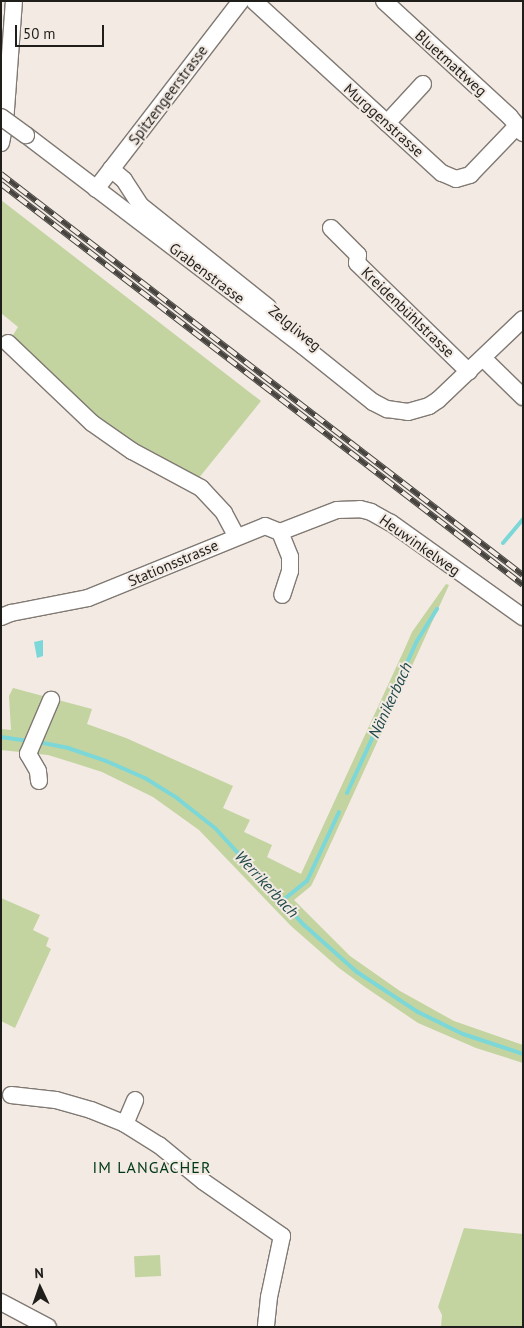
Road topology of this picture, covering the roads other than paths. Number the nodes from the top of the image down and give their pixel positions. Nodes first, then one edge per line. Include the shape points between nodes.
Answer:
1 (14, 1) edge
2 (241, 1) edge
3 (254, 1) edge
4 (384, 1) edge
5 (423, 84) dead end
6 (1, 116) edge
7 (387, 123) junction
8 (519, 130) edge
9 (1, 143) edge
10 (111, 170) junction
11 (96, 189) junction
12 (332, 228) dead end
13 (523, 319) edge
14 (8, 343) dead end
15 (483, 358) junction
16 (469, 372) junction
17 (360, 392) junction
18 (523, 397) edge
19 (280, 532) junction
20 (236, 537) junction
21 (282, 595) dead end
22 (1, 617) edge
23 (523, 618) edge
24 (51, 700) dead end
25 (39, 781) dead end
26 (10, 1095) dead end
27 (135, 1100) dead end
28 (125, 1124) junction
29 (1, 1302) edge
30 (48, 1327) edge
31 (266, 1327) edge

1 - 9 street
2 - 10 street, Spitzengeerstrasse
3 - 7 street, Murggenstrasse
4 - 8 street, Bluetmattweg via 510,117
5 - 7 street
6 - 11 street, Grabenstrasse, bridge
7 - 8 street, Murggenstrasse via 442,173 456,179 470,175
10 - 11 street, Spitzengeerstrasse
10 - 17 street, Zelgliweg via 124,180 140,205 348,370 361,384
11 - 17 street, Grabenstrasse
12 - 16 street, Kreidenbühlstrasse via 358,255 357,263
13 - 15 street
14 - 20 street via 92,422 132,451 201,488 224,513
15 - 16 street
15 - 18 street
16 - 17 street, Grabenstrasse via 438,400 408,412 387,409
19 - 20 street, Stationsstrasse via 265,526
19 - 21 street via 291,564
19 - 23 street, Heuwinkelweg via 336,510 371,512
20 - 22 street, Stationsstrasse via 88,598 11,612
24 - 25 street via 28,754 38,771
26 - 28 street via 56,1100
27 - 28 street
28 - 31 street via 160,1145 204,1182 282,1236
29 - 30 street

